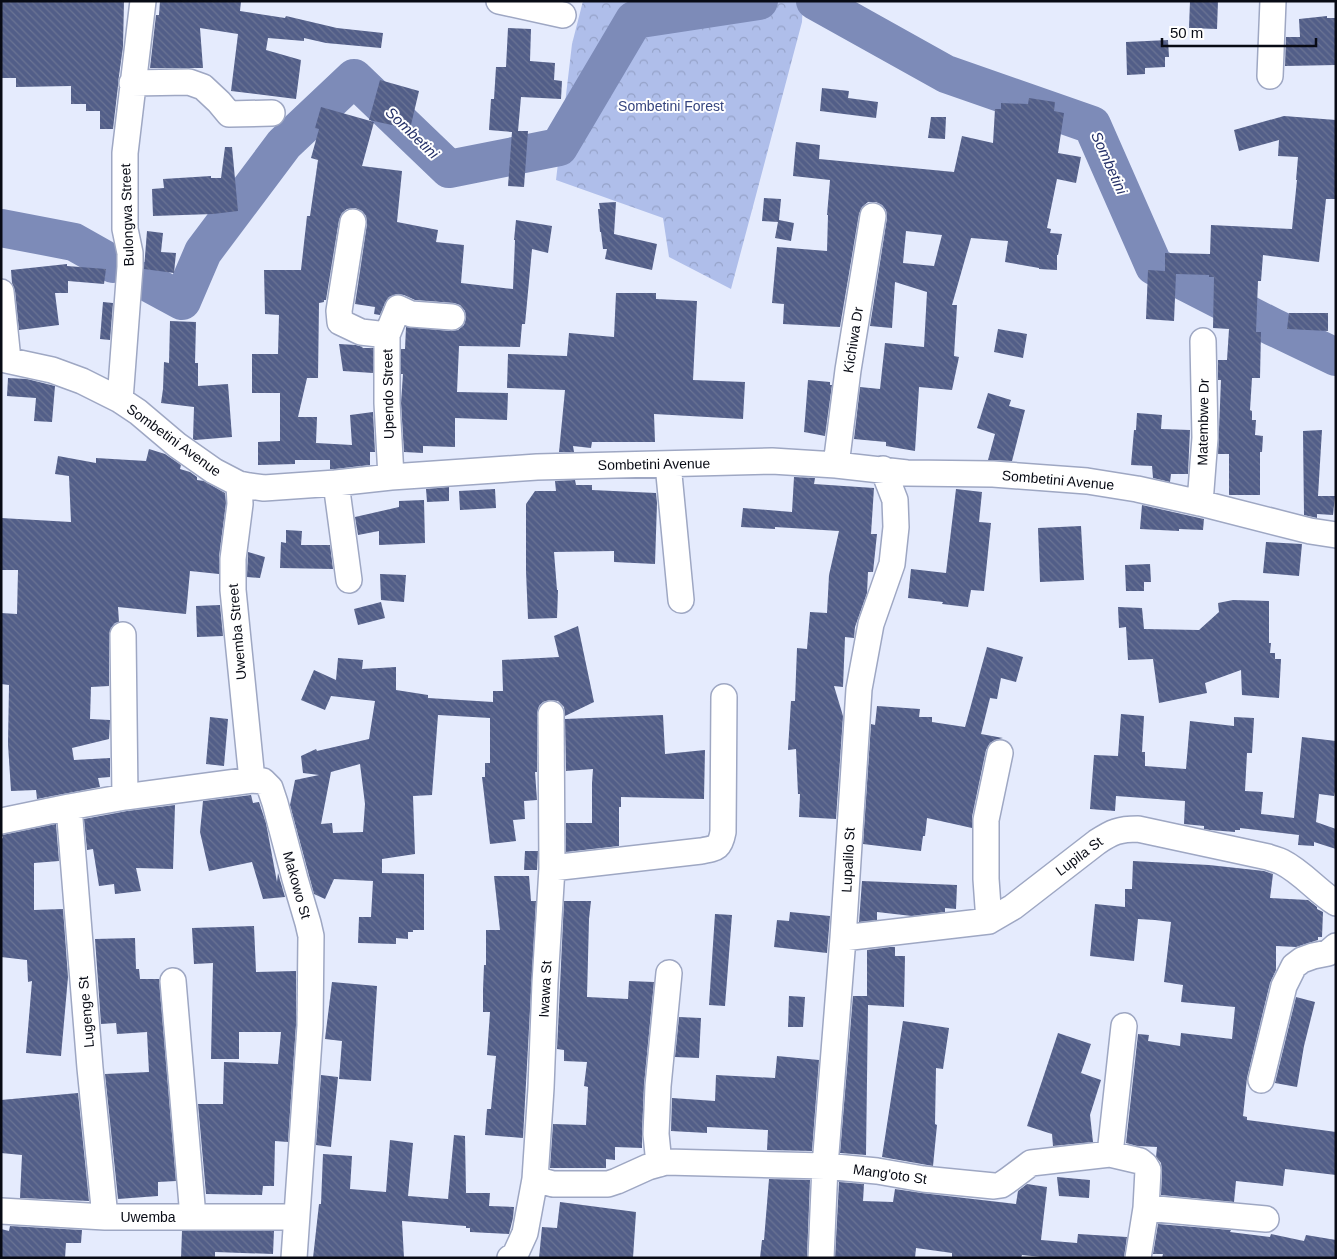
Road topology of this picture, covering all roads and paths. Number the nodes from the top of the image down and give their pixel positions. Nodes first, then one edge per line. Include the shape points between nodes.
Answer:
1 (143, 1) edge
2 (499, 1) edge
3 (1273, 1) edge
4 (563, 15) dead end
5 (1270, 76) dead end
6 (132, 83) junction
7 (272, 113) dead end
8 (873, 216) dead end
9 (353, 222) dead end
10 (1, 292) edge
11 (452, 317) dead end
12 (387, 335) junction
13 (1204, 341) dead end
14 (4, 359) edge
15 (120, 400) junction
16 (668, 464) junction
17 (836, 465) junction
18 (883, 470) junction
19 (391, 477) junction
20 (336, 483) junction
21 (239, 484) junction
22 (1200, 503) junction
23 (1336, 535) edge
24 (349, 580) dead end
25 (682, 600) dead end
26 (123, 635) dead end
27 (724, 697) dead end
28 (552, 714) dead end
29 (1000, 753) dead end
30 (252, 780) junction
31 (125, 797) junction
32 (68, 807) junction
33 (1, 821) edge
34 (552, 868) junction
35 (1336, 903) edge
36 (989, 921) junction
37 (844, 938) junction
38 (1336, 946) edge
39 (669, 973) dead end
40 (173, 981) dead end
41 (1124, 1026) dead end
42 (1261, 1080) dead end
43 (1110, 1154) junction
44 (659, 1164) junction
45 (825, 1166) junction
46 (535, 1179) junction
47 (1146, 1208) junction
48 (1, 1211) edge
49 (105, 1217) junction
50 (193, 1217) junction
51 (296, 1217) junction
52 (1266, 1219) dead end
53 (294, 1258) edge
54 (510, 1258) edge
55 (821, 1258) edge
56 (1138, 1258) edge

1 - 6 street, Bulongwa Street
2 - 4 street
3 - 5 street
6 - 7 street via 188,82 203,87 228,114
6 - 15 street, Bulongwa Street via 125,153 130,266
8 - 17 street, Kichiwa Dr
9 - 12 street via 340,322 361,332
10 - 14 street
11 - 12 street, Upendo Street via 411,314 398,308
12 - 19 street, Upendo Street
13 - 22 street, Matembwe Dr
14 - 15 street, Sombetini Avenue via 52,370
15 - 21 street, Sombetini Avenue via 177,445
16 - 17 street, Sombetini Avenue via 772,461
16 - 19 street, Sombetini Avenue via 537,467
16 - 25 street
17 - 18 street, Sombetini Avenue
18 - 22 street, Sombetini Avenue via 1088,480
18 - 37 street, Lupalilo St via 895,500 896,527 892,564 871,624 859,689
19 - 20 street, Sombetini Avenue
20 - 21 street, Sombetini Avenue via 264,488
20 - 24 street
21 - 30 street, Uwemba Street via 233,590
22 - 23 street, Sombetini Avenue
26 - 31 street
27 - 34 street via 721,843 702,851
28 - 34 street, Iwawa St
29 - 36 street via 986,820
30 - 31 street
30 - 51 street, Makowo St via 263,781 276,803 311,936 310,1026
31 - 32 street
32 - 33 street
32 - 49 street, Lugenge St
34 - 46 street, Iwawa St
35 - 36 street, Lupila St via 1283,863 1268,857 1138,829 1124,829 1097,842
36 - 37 street
37 - 45 street, Lupalilo St
38 - 42 street via 1294,966 1284,986
39 - 44 street via 658,1086 656,1134
40 - 50 street
41 - 43 street
43 - 45 street, Mang'oto St via 1031,1163 1001,1185 994,1186
43 - 47 street, Mang'oto St via 1145,1165 1148,1170
44 - 45 street, Mang'oto St
44 - 46 street, Mang'oto St via 608,1184 554,1184
45 - 55 street, Lupalilo St
46 - 54 street, Iwawa St via 525,1233 515,1255
47 - 52 street
47 - 56 street, Mang'oto St
48 - 49 street, Uwemba
49 - 50 street, Uwemba
50 - 51 street, Uwemba
51 - 53 street, Makowo St

